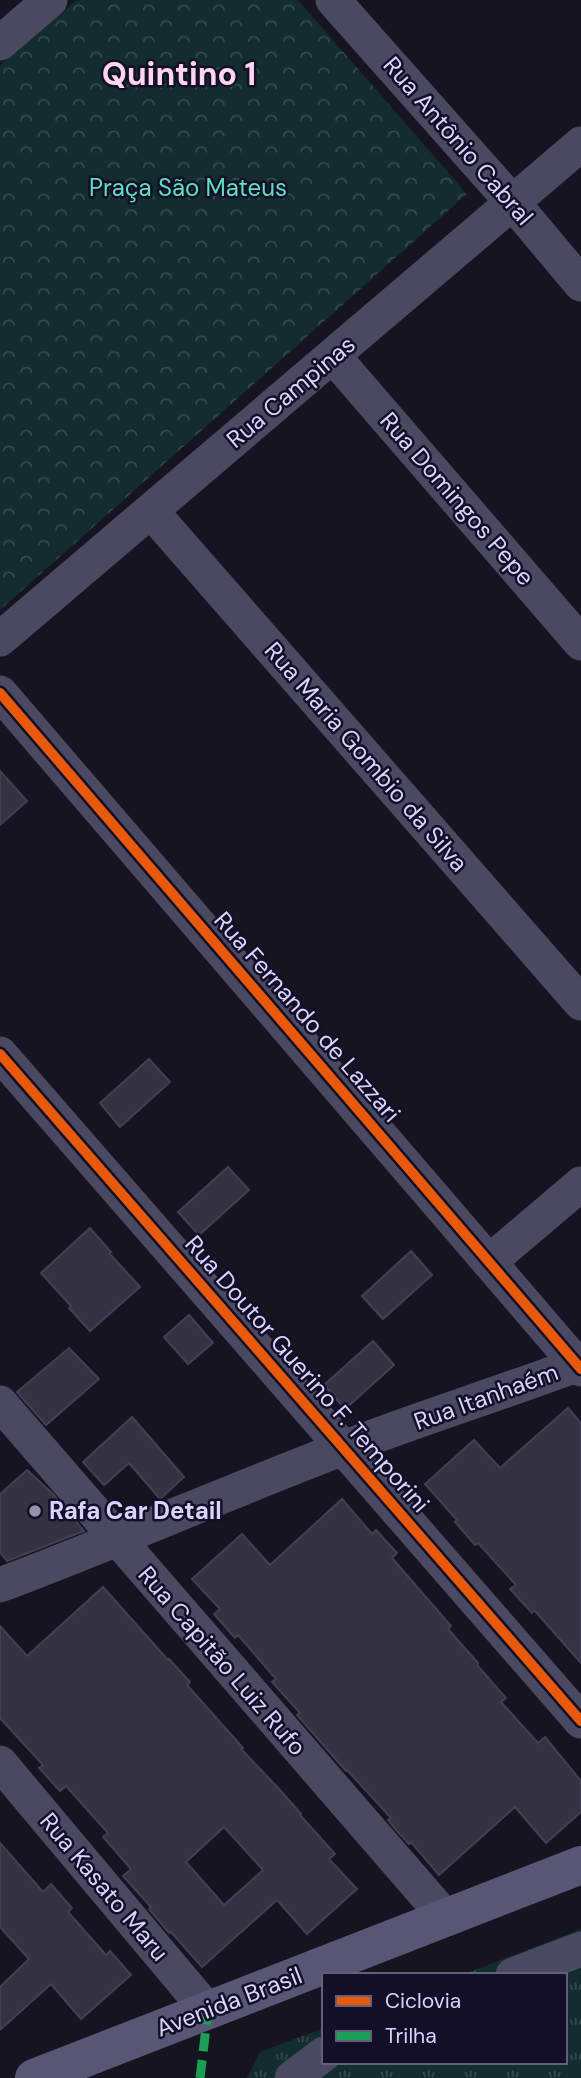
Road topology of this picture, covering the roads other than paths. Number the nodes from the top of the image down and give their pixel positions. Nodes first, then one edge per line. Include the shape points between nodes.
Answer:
1 (333, 0) edge
2 (37, 4) edge
3 (0, 43) edge
4 (581, 144) edge
5 (513, 203) junction
6 (581, 284) edge
7 (333, 356) junction
8 (151, 511) junction
9 (0, 639) edge
10 (581, 643) edge
11 (0, 693) edge
12 (581, 1003) edge
13 (0, 1054) edge
14 (581, 1184) edge
15 (489, 1262) junction
16 (580, 1366) edge
17 (0, 1403) edge
18 (344, 1448) junction
19 (118, 1540) junction
20 (0, 1585) edge
21 (581, 1721) edge
22 (0, 1763) edge
23 (581, 1865) edge
24 (446, 1918) junction
25 (581, 1949) edge
26 (518, 1973) edge
27 (208, 2011) junction
28 (322, 2056) edge
29 (34, 2078) edge
30 (292, 2078) edge

1 - 5 street, Rua Antônio Cabral
2 - 3 street
4 - 5 street, Rua Campinas
5 - 6 street, Rua Antônio Cabral
5 - 7 street, Rua Campinas
7 - 8 street, Rua Campinas
7 - 10 street, Rua Domingos Pepe
8 - 9 street, Rua Campinas
8 - 12 street, Rua Maria Gombio da Silva
11 - 15 street, Rua Fernando de Lazzari
13 - 18 street, Rua Doutor Guerino F. Temporini
14 - 15 street
15 - 16 street, Rua Fernando de Lazzari
16 - 18 street, Rua Itanhaém
17 - 19 street, Rua Capitão Luiz Rufo
18 - 19 street, Rua Itanhaém
18 - 21 street, Rua Doutor Guerino F. Temporini
19 - 20 street, Rua Itanhaém
19 - 24 street, Rua Capitão Luiz Rufo
22 - 27 street, Rua Kasato Maru
23 - 24 main road, Avenida Brasil
24 - 27 main road, Avenida Brasil
25 - 26 street
27 - 29 main road, Avenida Brasil
28 - 30 street

